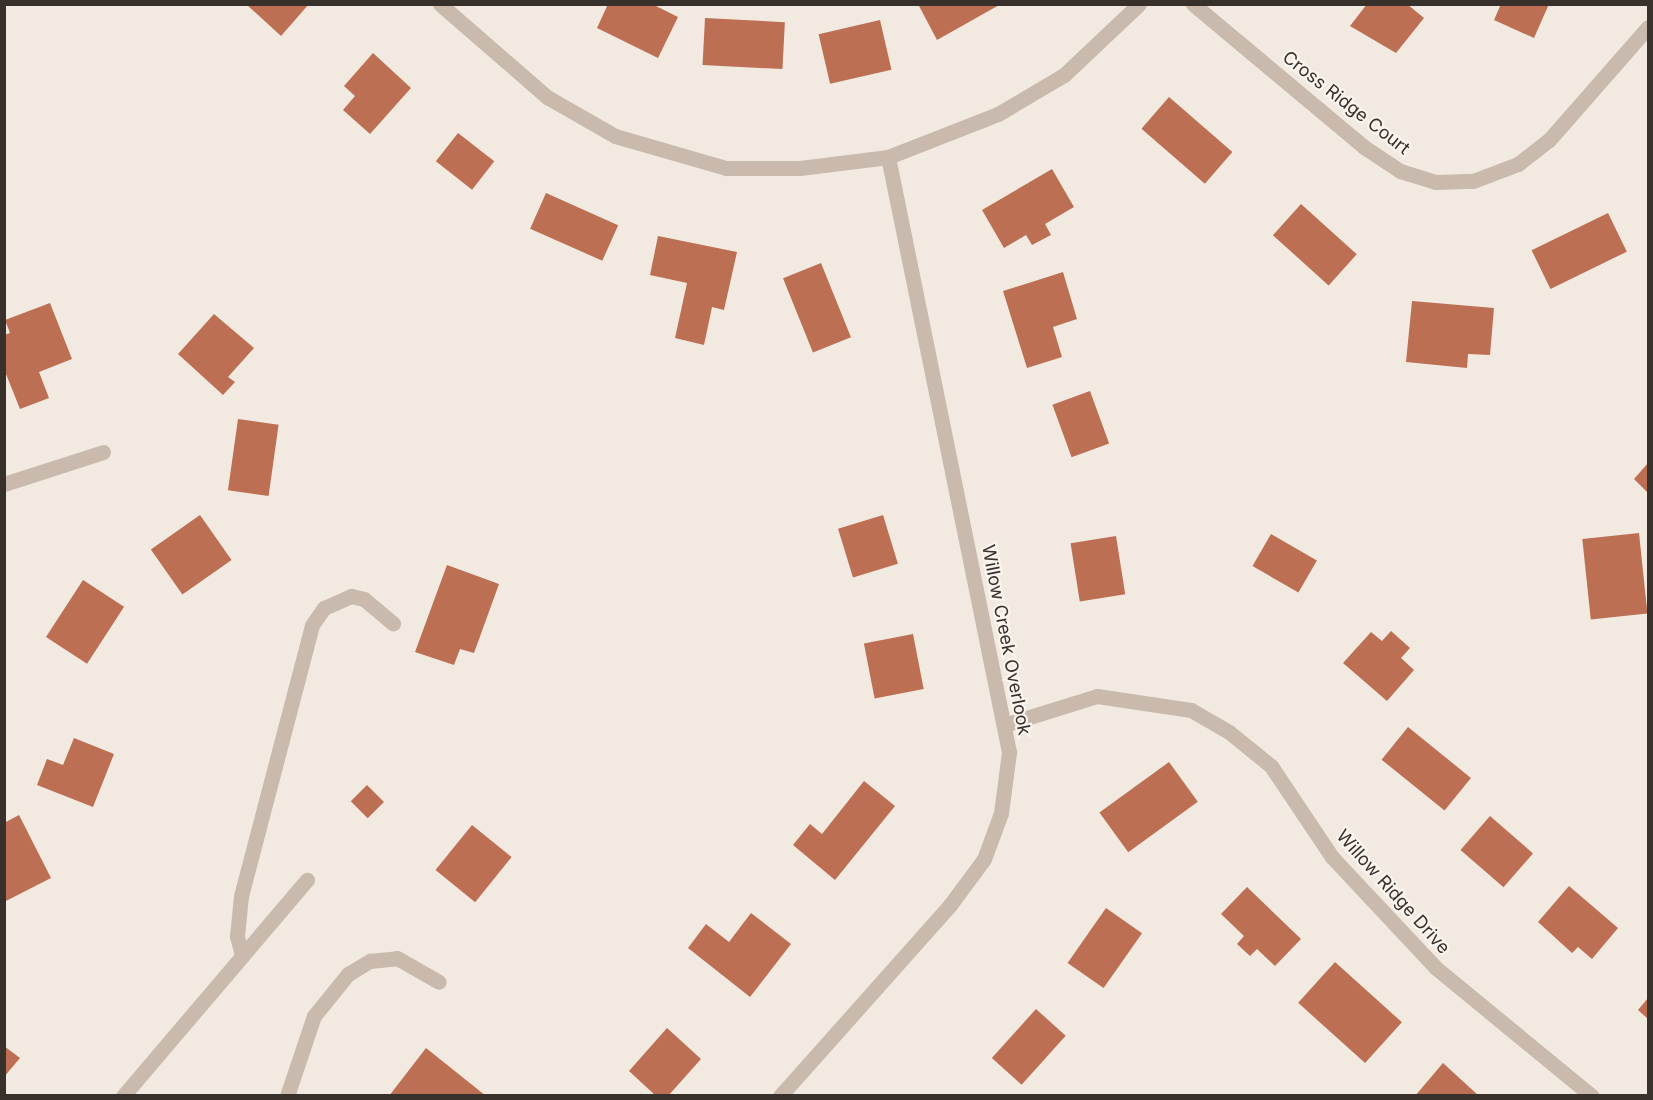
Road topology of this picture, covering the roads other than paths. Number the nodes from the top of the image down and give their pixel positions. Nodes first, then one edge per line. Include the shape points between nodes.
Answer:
1 (440, 4) edge
2 (1139, 4) edge
3 (1193, 4) edge
4 (1648, 27) edge
5 (888, 157) junction
6 (103, 452) dead end
7 (4, 484) edge
8 (393, 623) dead end
9 (1004, 725) junction
10 (307, 880) dead end
11 (242, 955) junction
12 (439, 982) dead end
13 (123, 1095) edge
14 (287, 1095) edge
15 (780, 1095) edge
16 (1592, 1095) edge

1 - 5 street via 547,97 615,136 664,154 726,168 800,168
2 - 5 street via 1064,75 998,114
3 - 4 street, Cross Ridge Court via 1364,147 1400,171 1435,182 1473,181 1518,164 1549,140
5 - 9 street, Willow Creek Overlook
6 - 7 street
8 - 11 street via 364,599 351,596 324,608 312,626 241,896 237,936
9 - 15 street, Willow Creek Overlook via 1009,752 1001,813 984,859 950,906
9 - 16 street, Willow Ridge Drive via 1097,696 1191,710 1229,732 1271,766 1332,857 1436,968
10 - 11 street
11 - 13 street
12 - 14 street via 397,958 370,961 348,974 314,1016

